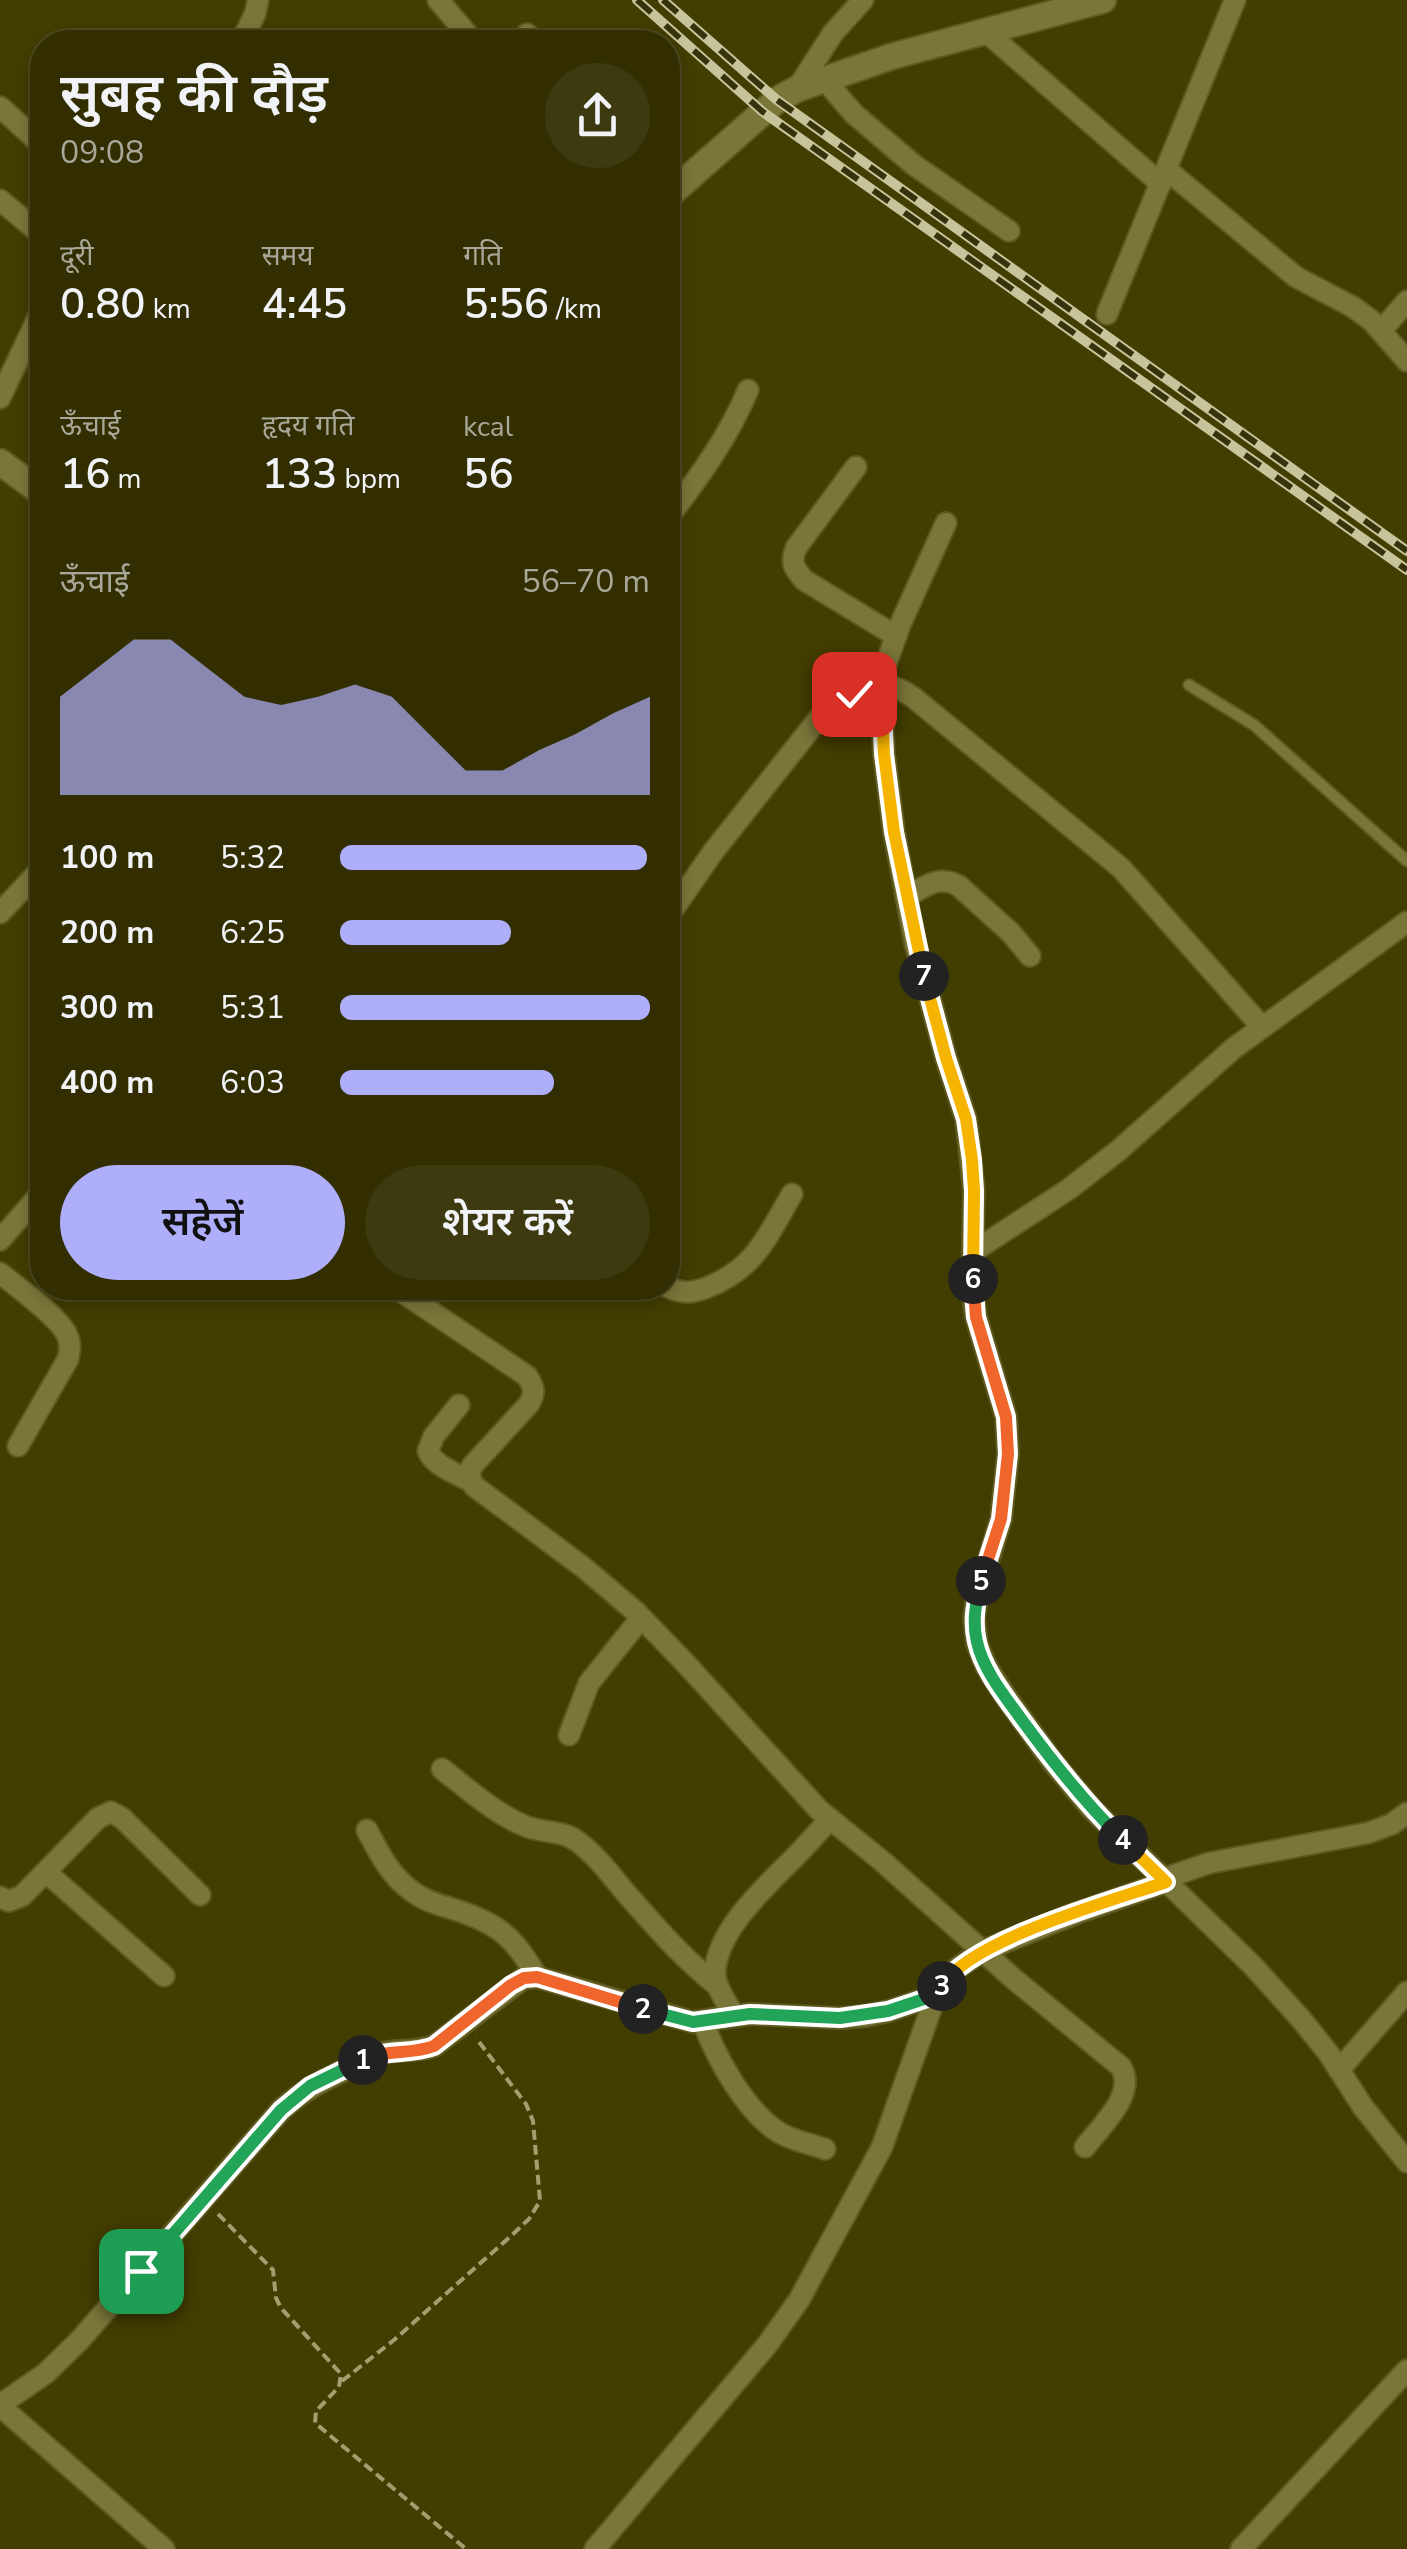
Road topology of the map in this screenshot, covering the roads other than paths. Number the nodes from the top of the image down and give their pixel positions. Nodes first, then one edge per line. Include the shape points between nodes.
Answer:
1 (258, 0) edge
2 (438, 0) edge
3 (863, 0) edge
4 (1103, 0) edge
5 (1235, 0) edge
6 (247, 30) edge
7 (464, 30) edge
8 (985, 31) junction
9 (824, 79) junction
10 (796, 88) junction
11 (0, 108) edge
12 (30, 135) edge
13 (1164, 177) junction
14 (680, 186) edge
15 (0, 200) edge
16 (30, 225) edge
17 (1009, 231) dead end
18 (1407, 301) edge
19 (1107, 314) dead end
20 (1381, 331) junction
21 (30, 334) edge
22 (1407, 361) edge
23 (748, 390) dead end
24 (0, 398) edge
25 (0, 462) edge
26 (856, 466) dead end
27 (30, 485) edge
28 (680, 502) edge
29 (946, 523) dead end
30 (896, 636) junction
31 (1189, 685) dead end
32 (871, 693) junction
33 (1407, 861) edge
34 (30, 881) edge
35 (906, 897) junction
36 (680, 900) edge
37 (0, 913) edge
38 (1407, 922) edge
39 (1030, 956) dead end
40 (1262, 1027) junction
41 (792, 1194) dead end
42 (30, 1206) edge
43 (0, 1240) edge
44 (974, 1251) junction
45 (0, 1274) edge
46 (680, 1292) edge
47 (30, 1299) edge
48 (31, 1300) edge
49 (414, 1300) edge
50 (459, 1405) dead end
51 (18, 1446) dead end
52 (470, 1481) junction
53 (641, 1618) junction
54 (569, 1735) dead end
55 (442, 1769) dead end
56 (1407, 1813) edge
57 (830, 1818) junction
58 (367, 1830) dead end
59 (46, 1872) junction
60 (1164, 1880) junction
61 (200, 1895) dead end
62 (0, 1897) edge
63 (983, 1950) junction
64 (164, 1976) dead end
65 (537, 1977) junction
66 (718, 1986) junction
67 (1407, 1992) edge
68 (936, 1995) junction
69 (734, 2015) junction
70 (703, 2022) junction
71 (1339, 2070) junction
72 (1086, 2147) dead end
73 (826, 2149) dead end
74 (1407, 2162) edge
75 (1407, 2370) edge
76 (0, 2405) edge
77 (164, 2549) edge
78 (595, 2549) edge
79 (1241, 2549) edge

1 - 6 street
2 - 7 street
3 - 10 street
4 - 8 street
5 - 13 street
8 - 9 street
8 - 13 street
9 - 10 street
9 - 17 street via 914,165
10 - 14 street
11 - 12 street
13 - 19 street
13 - 20 street via 1296,277 1353,307
15 - 16 street
18 - 20 street
20 - 22 street
21 - 24 street
23 - 28 street via 719,448
25 - 27 street
26 - 30 street via 796,548 793,566 804,580
29 - 30 street
30 - 32 street
31 - 33 lane via 1254,726
32 - 35 street via 882,712
32 - 36 street via 832,704
32 - 40 street via 897,687 914,698 1090,840
34 - 37 street
35 - 39 street via 949,880
35 - 44 street via 966,1119
38 - 40 street
40 - 44 street via 1119,1150
41 - 46 street via 741,1270 698,1291
42 - 43 street
44 - 60 street via 976,1317 1006,1417 1008,1454 1001,1519 976,1598 977,1644 1052,1761
45 - 47 street
48 - 51 street via 60,1324 70,1348
49 - 52 street via 534,1386 529,1404 472,1466
50 - 52 street via 428,1451
52 - 53 street
53 - 54 street via 589,1683
53 - 57 street
55 - 66 street via 513,1821 576,1840 678,1953
56 - 60 street via 1368,1833 1209,1863
57 - 63 street
57 - 66 street via 742,1913 719,1956
58 - 65 street via 412,1892 497,1928
59 - 61 street via 111,1812
59 - 62 street via 17,1899
59 - 64 street
60 - 63 street
60 - 71 street via 1253,1966
63 - 68 street
63 - 72 street via 1126,2074 1124,2095
65 - 70 street
65 - 76 street via 511,1985 434,2046 382,2052 310,2086 281,2110 79,2342
66 - 69 street
67 - 71 street
68 - 69 street via 866,2016
68 - 78 street via 882,2147 798,2300
69 - 70 street
70 - 73 street via 722,2065 764,2120
71 - 74 street
75 - 79 street
76 - 77 street

